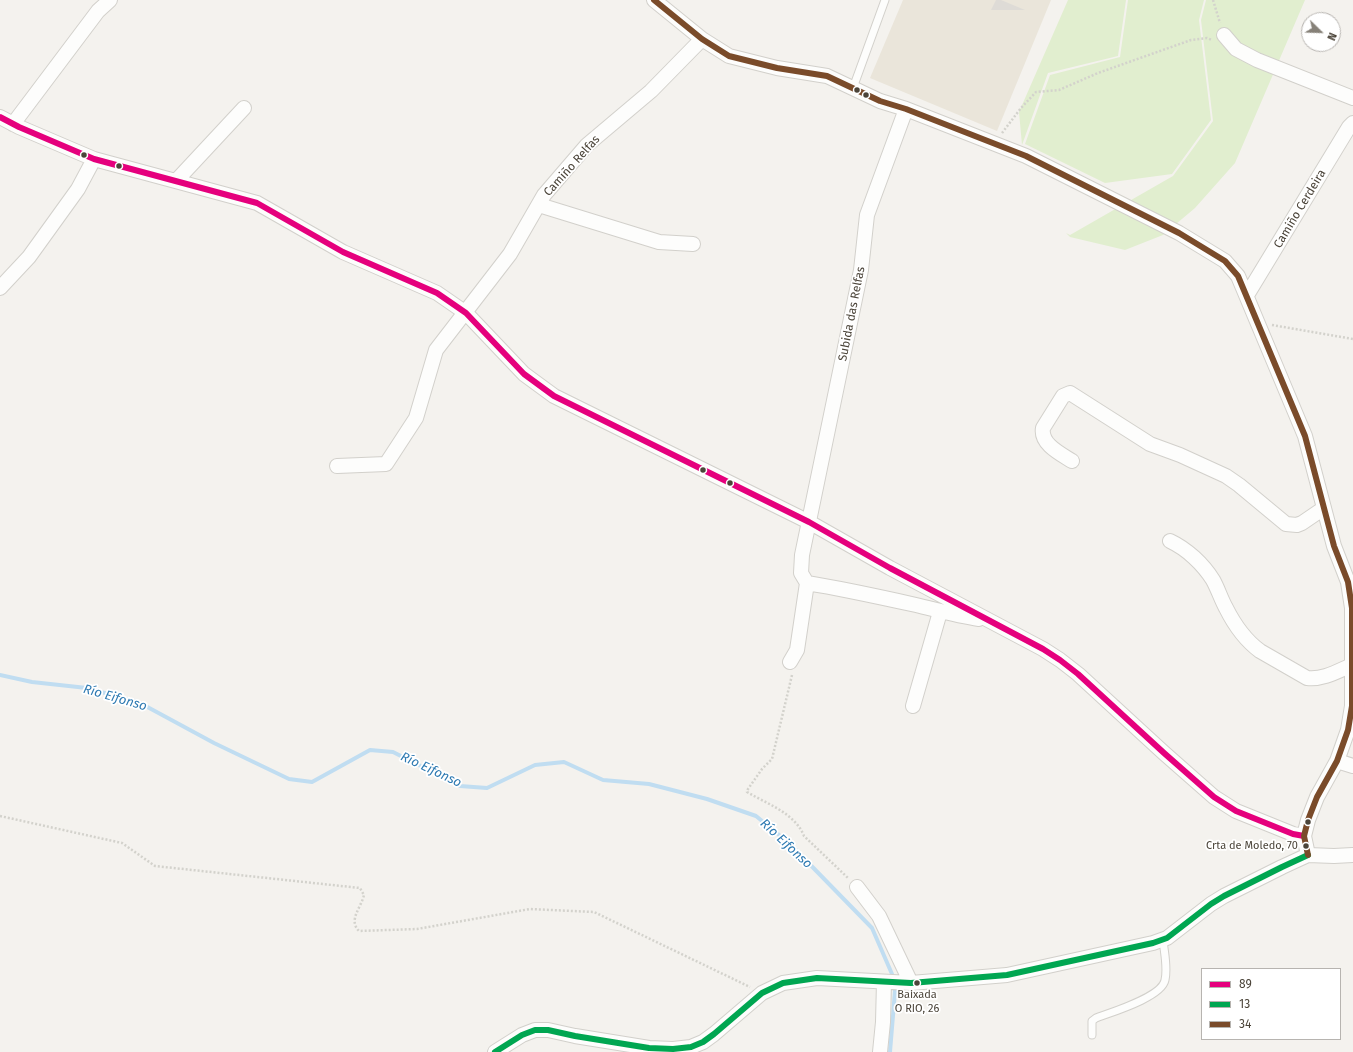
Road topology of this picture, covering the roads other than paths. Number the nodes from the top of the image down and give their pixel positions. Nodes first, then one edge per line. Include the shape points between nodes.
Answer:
1 (110, 0) edge
2 (654, 0) edge
3 (885, 0) edge
4 (1219, 38) road end
5 (702, 39) junction
6 (853, 88) junction
7 (1353, 98) edge
8 (244, 108) dead end
9 (906, 109) junction
10 (0, 117) edge
11 (1353, 123) edge
12 (12, 124) junction
13 (94, 159) junction
14 (176, 181) junction
15 (539, 205) junction
16 (693, 244) dead end
17 (0, 288) edge
18 (1247, 295) junction
19 (466, 313) junction
20 (1072, 461) dead end
21 (337, 466) dead end
22 (1324, 508) junction
23 (809, 522) junction
24 (1170, 541) dead end
25 (1351, 581) edge
26 (807, 583) junction
27 (940, 612) junction
28 (986, 619) junction
29 (790, 662) road end
30 (1352, 665) junction
31 (913, 706) dead end
32 (1337, 761) junction
33 (1353, 766) edge
34 (1304, 836) junction
35 (1308, 855) junction
36 (1353, 855) edge
37 (857, 887) road end
38 (1163, 939) junction
39 (887, 982) junction
40 (911, 983) junction
41 (1092, 1035) dead end
42 (703, 1047) edge
43 (495, 1052) edge
44 (880, 1052) edge

1 - 12 street via 98,11
2 - 5 street
3 - 6 lane
4 - 7 street via 1257,60
5 - 6 street via 729,56 777,68 827,76
5 - 15 street, Camiño Relfas via 651,91 587,145 544,195
6 - 9 street via 880,101
8 - 14 street
9 - 18 street via 1026,156 1179,233 1226,262 1238,276
9 - 23 street, Subida das Relfas via 867,215 861,270
10 - 12 street
11 - 18 street, Camiño Cerdeira
12 - 13 street
13 - 14 street
13 - 17 street via 78,189 29,257
14 - 19 street via 257,203 343,252 437,292
15 - 16 street via 659,242
15 - 19 street, Camiño Relfas via 510,254
18 - 22 street via 1305,436
19 - 21 street, Camiño Relfas via 436,350 416,418 386,464
19 - 23 street via 524,374 554,396
20 - 22 street via 1049,445 1042,432 1062,396 1070,393 1150,444 1226,476 1286,524 1302,524
22 - 25 street via 1334,546
23 - 26 street, Subida das Relfas via 801,573
23 - 28 street
24 - 30 street via 1186,550 1204,568 1213,580 1233,621 1252,646 1307,678 1314,679
25 - 30 street
26 - 27 street
26 - 29 street via 797,650
27 - 28 street via 959,617
27 - 31 street
28 - 34 street via 1043,649 1078,674 1214,797 1236,811 1292,834
30 - 32 street via 1352,706 1348,730
32 - 33 street
32 - 34 street via 1312,808
34 - 35 street
35 - 36 street
35 - 38 street via 1224,896
37 - 40 street via 879,916
38 - 40 street via 1007,976
38 - 41 lane via 1166,968 1165,981 1161,988 1150,997 1096,1018 1092,1021
39 - 40 street
39 - 42 street via 817,978 783,983 762,993
39 - 44 street
42 - 43 street via 673,1050 649,1048 548,1030 535,1030

